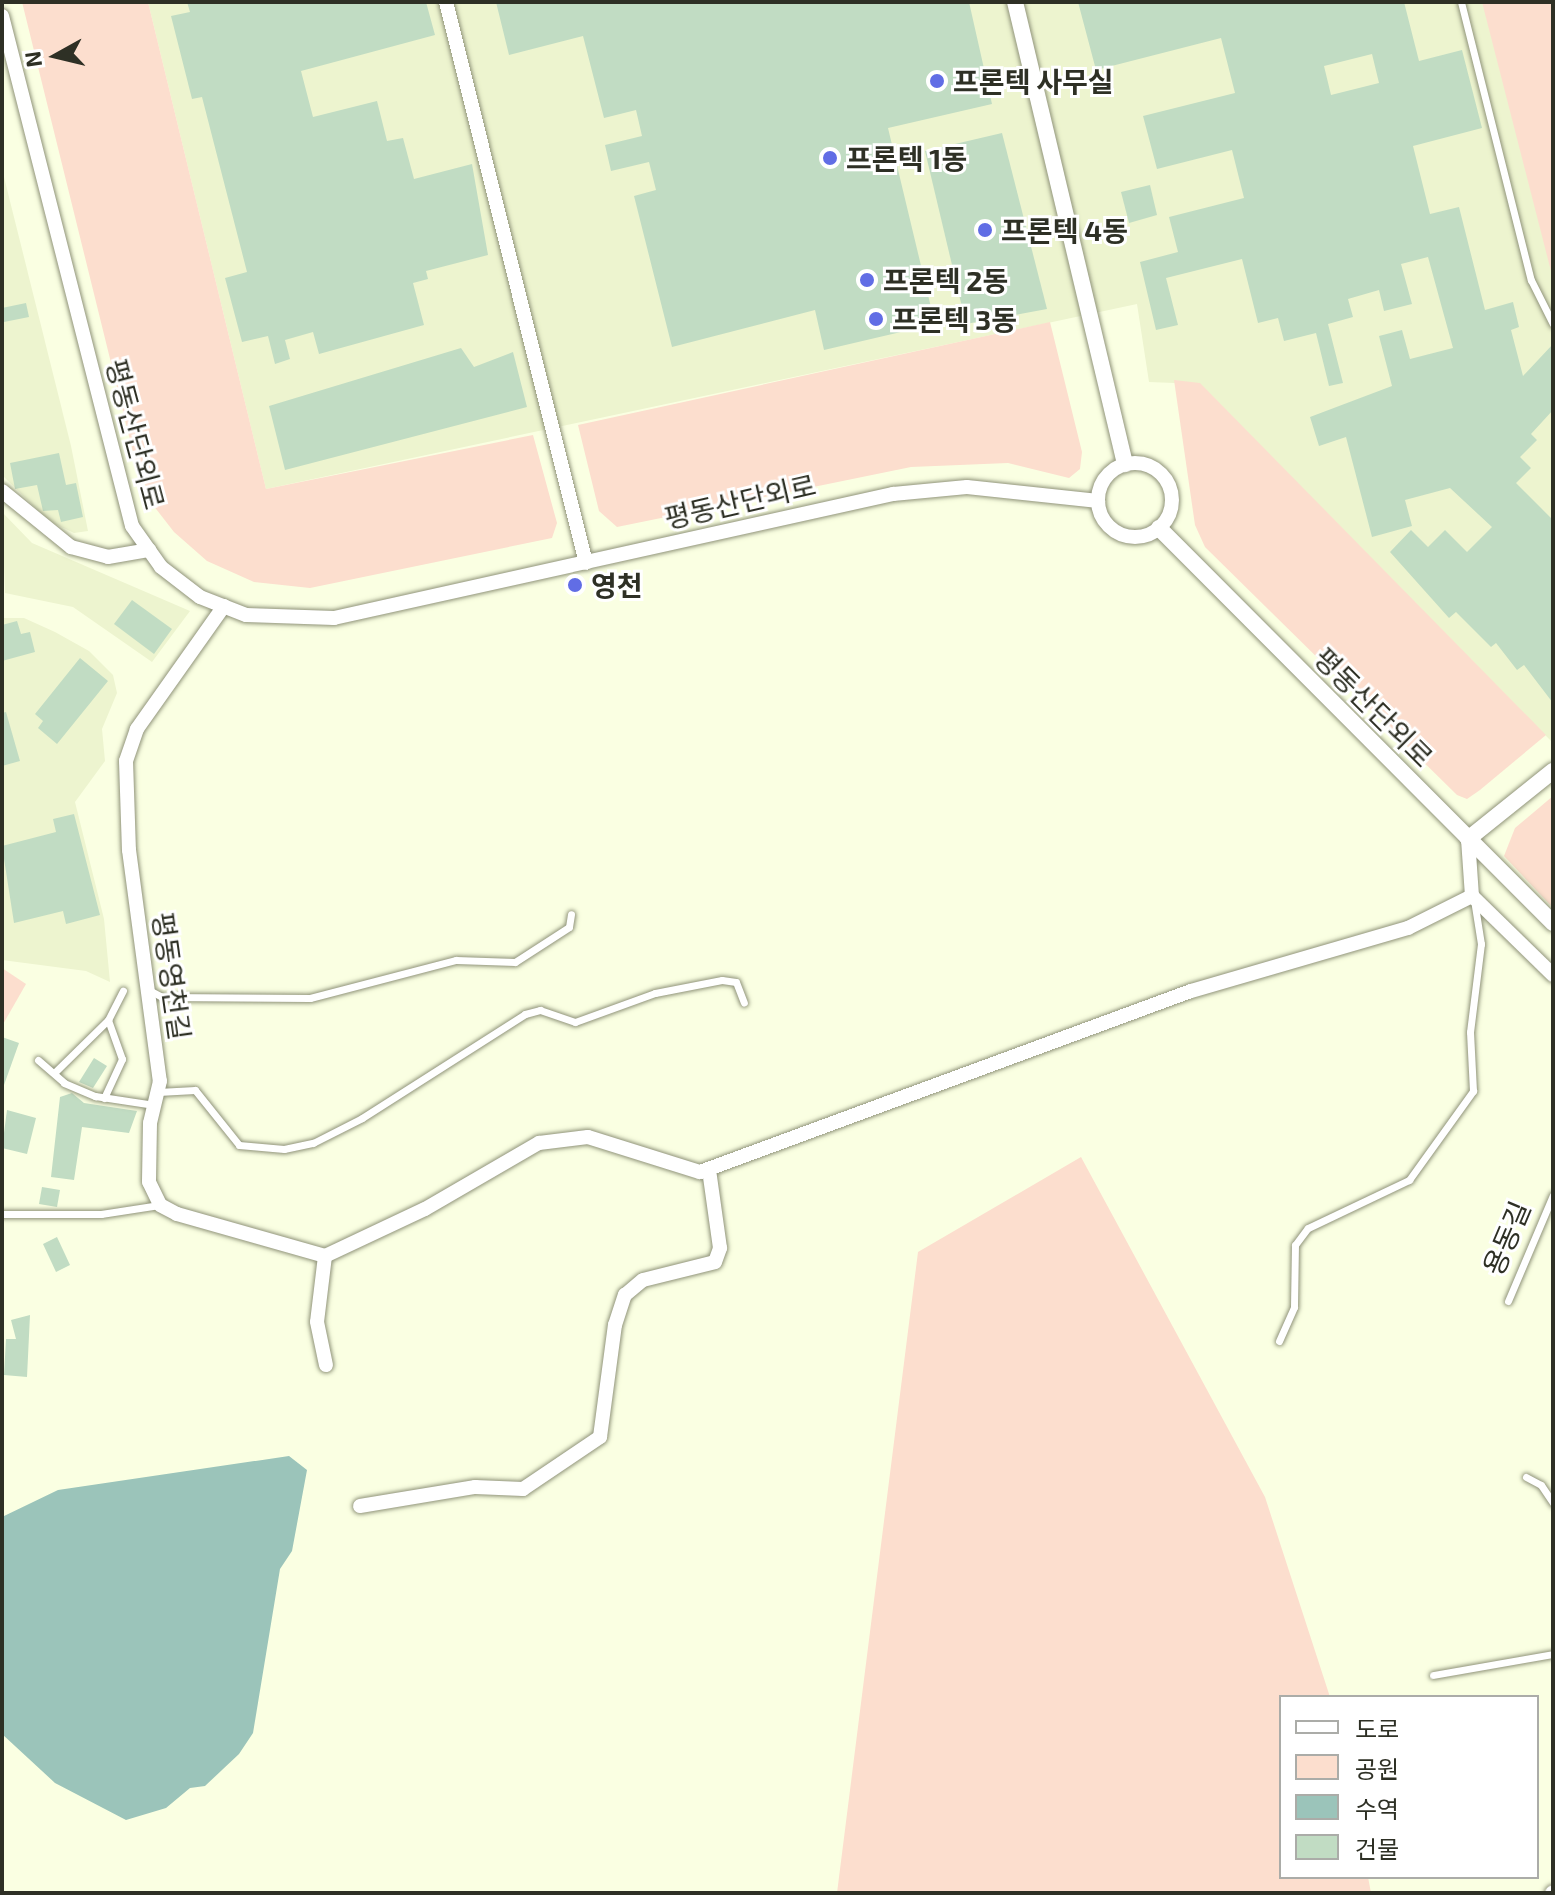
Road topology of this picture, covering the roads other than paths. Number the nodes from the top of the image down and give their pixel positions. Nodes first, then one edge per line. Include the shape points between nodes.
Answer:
1 (446, 2) edge
2 (1015, 2) edge
3 (1461, 2) edge
4 (2, 16) edge
5 (1553, 324) edge
6 (1125, 464) junction
7 (2, 491) edge
8 (1098, 501) junction
9 (1159, 528) junction
10 (149, 550) junction
11 (586, 563) junction
12 (224, 606) junction
13 (1553, 771) edge
14 (1468, 839) junction
15 (1472, 896) junction
16 (571, 914) dead end
17 (1553, 923) edge
18 (1553, 975) edge
19 (147, 989) junction
20 (123, 991) dead end
21 (744, 1003) dead end
22 (108, 1020) junction
23 (38, 1060) dead end
24 (54, 1073) junction
25 (104, 1098) junction
26 (156, 1098) junction
27 (709, 1170) junction
28 (1553, 1195) edge
29 (160, 1205) junction
30 (2, 1214) edge
31 (325, 1256) junction
32 (1508, 1301) dead end
33 (1279, 1341) dead end
34 (326, 1365) dead end
35 (1526, 1477) dead end
36 (1553, 1503) edge
37 (360, 1506) dead end
38 (1553, 1654) edge
39 (1433, 1675) dead end

1 - 11 street
2 - 6 street
3 - 5 lane via 1531,280
4 - 10 street, 평동산단외로 via 132,526
6 - 8 street via 1105,478
6 - 9 street via 1150,466 1168,485 1171,508
7 - 10 street via 71,547 108,557
8 - 9 street via 1115,531 1137,537
8 - 11 street, 평동산단외로 via 967,487 893,494
9 - 14 street, 평동산단외로
10 - 12 street, 평동산단외로 via 200,597
11 - 12 street, 평동산단외로 via 334,618 259,617
12 - 19 street, 평동영천길 via 137,729 126,761 129,850
13 - 14 street
14 - 15 street
14 - 17 street, 평동산단외로
15 - 18 street
15 - 27 street via 1408,928 1178,996
15 - 33 lane via 1481,944 1470,1032 1473,1091 1409,1180 1308,1228 1295,1245 1294,1307
16 - 19 lane via 569,927 515,962 456,960 299,998 162,997
19 - 26 street, 평동영천길
20 - 22 lane
21 - 26 lane via 736,982 722,980 655,993 575,1022 540,1010 525,1014 362,1118 313,1143 284,1149 239,1145 195,1090
22 - 24 lane
22 - 25 lane via 122,1059
23 - 24 lane
24 - 25 lane via 64,1083
25 - 26 lane
26 - 29 street, 평동영천길 via 149,1182
27 - 31 street via 690,1172 588,1137 561,1137
27 - 37 street via 720,1248 715,1262 643,1280 625,1295 615,1325 604,1430 592,1446 512,1492 475,1487
28 - 32 lane, 용동길
29 - 30 lane via 101,1214
29 - 31 street
31 - 34 street via 317,1311
35 - 36 lane via 1541,1485
38 - 39 lane

